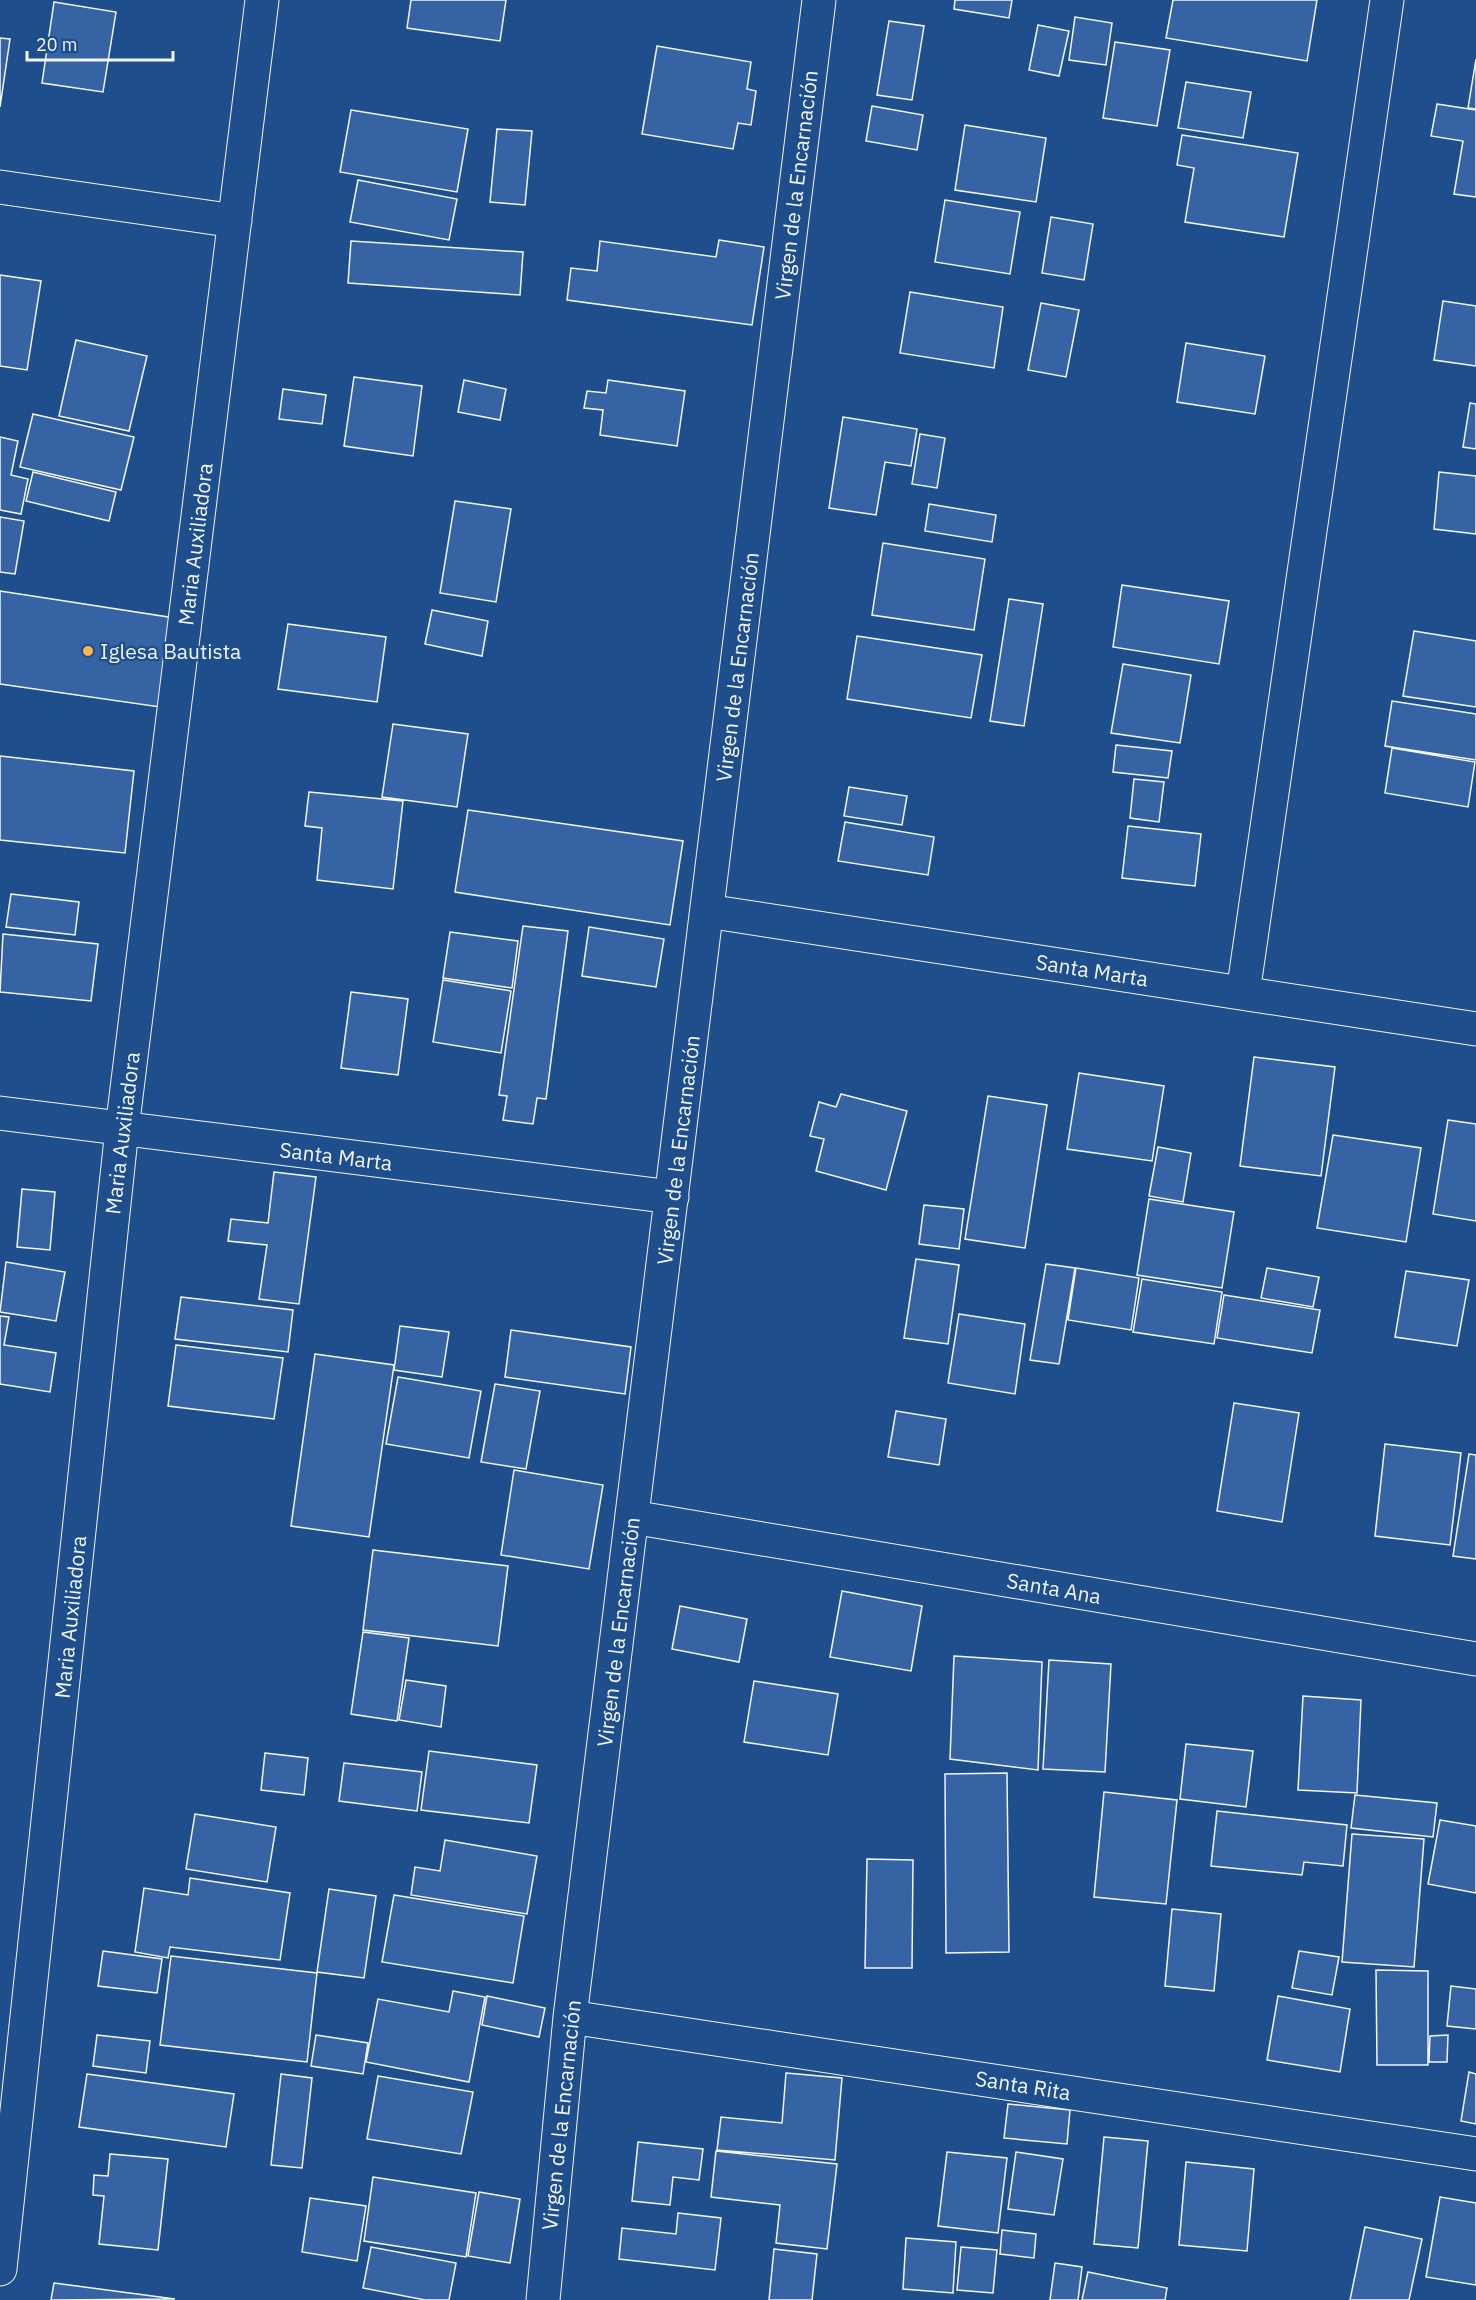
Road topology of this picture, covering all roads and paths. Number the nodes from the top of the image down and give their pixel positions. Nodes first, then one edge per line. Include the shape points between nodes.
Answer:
1 (262, 0) edge
2 (819, 0) edge
3 (1387, 0) edge
4 (0, 188) edge
5 (235, 221) junction
6 (707, 910) junction
7 (1243, 993) junction
8 (1476, 1029) edge
9 (0, 1113) edge
10 (122, 1129) junction
11 (672, 1197) junction
12 (632, 1517) junction
13 (1476, 1659) edge
14 (570, 2017) junction
15 (1476, 2154) edge
16 (0, 2269) edge
17 (543, 2300) edge

1 - 5 street, Maria Auxiliadora
2 - 6 street, Virgen de la Encarnación
3 - 7 street
4 - 5 street
5 - 10 street, Maria Auxiliadora
6 - 7 street, Santa Marta
6 - 11 street, Virgen de la Encarnación
7 - 8 street, Santa Marta
9 - 10 street, Santa Marta
10 - 11 street, Santa Marta
10 - 16 street, Maria Auxiliadora
11 - 12 street, Virgen de la Encarnación
12 - 13 street, Santa Ana
12 - 14 street, Virgen de la Encarnación
14 - 15 street, Santa Rita
14 - 17 street, Virgen de la Encarnación

